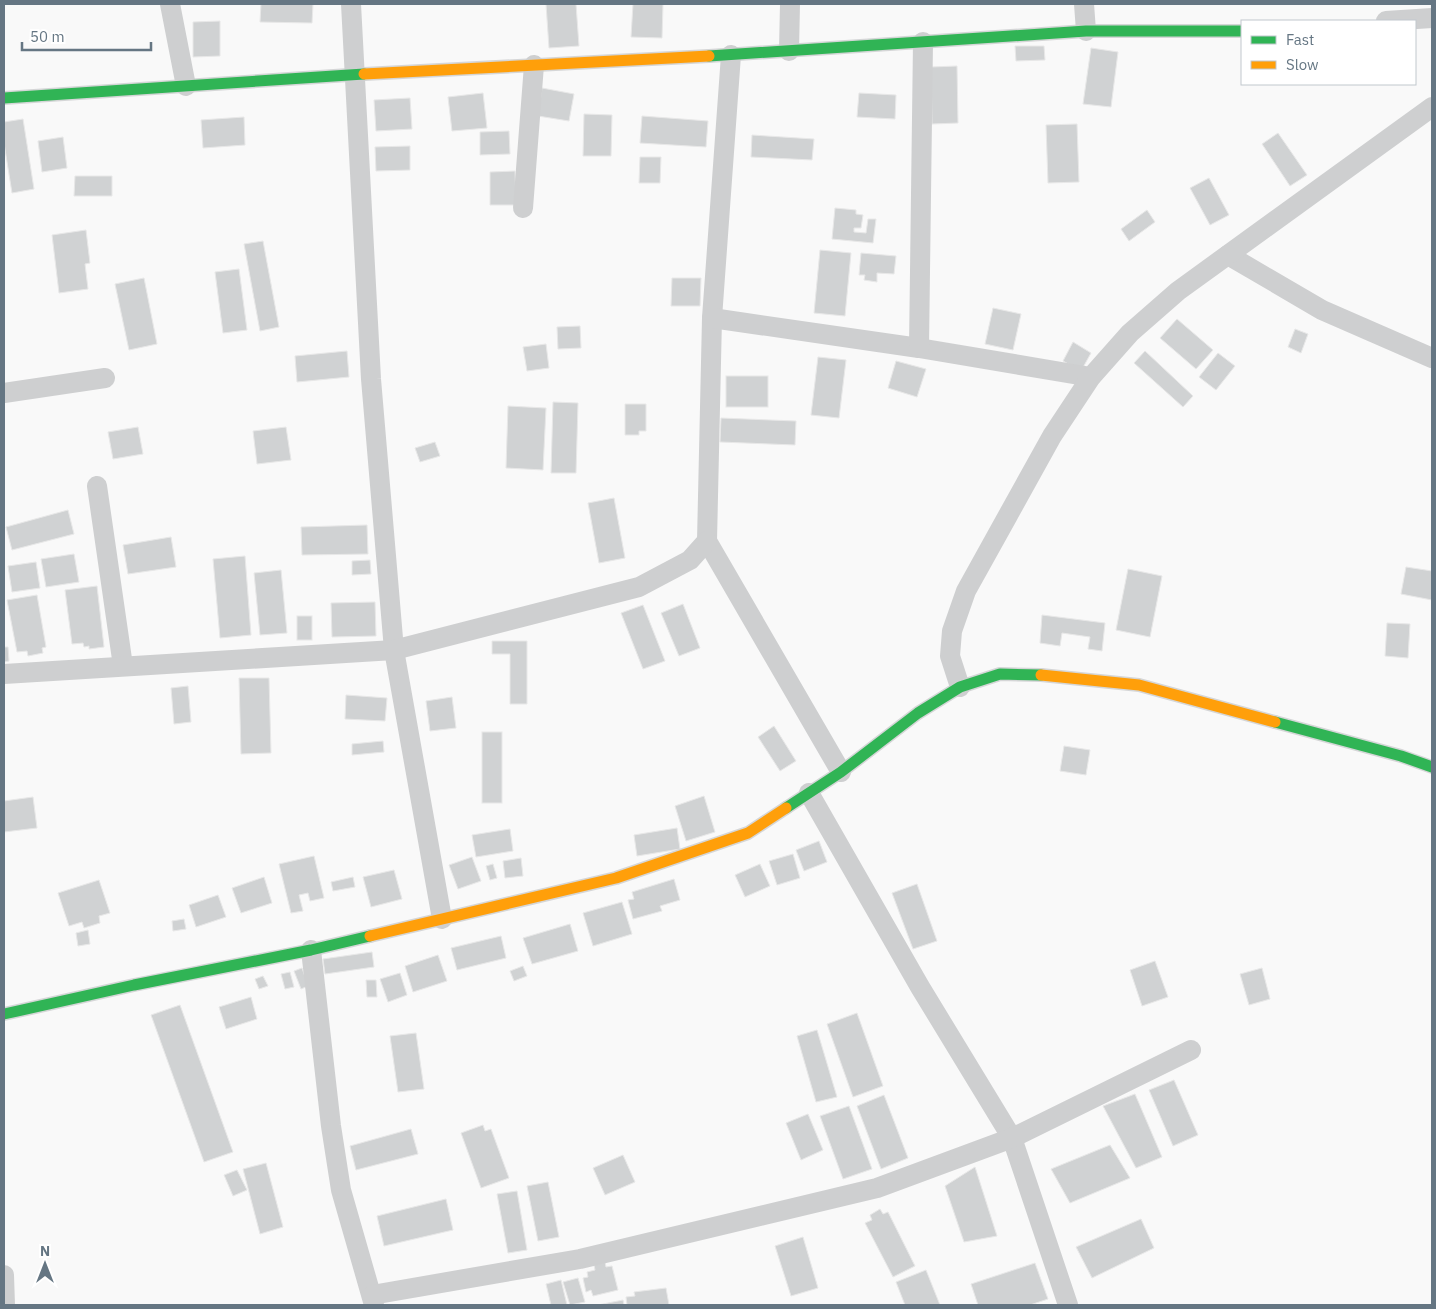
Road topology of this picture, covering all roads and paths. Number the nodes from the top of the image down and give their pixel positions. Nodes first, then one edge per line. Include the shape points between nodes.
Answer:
1 (170, 4) edge
2 (351, 4) edge
3 (790, 4) edge
4 (1084, 4) edge
5 (1432, 18) edge
6 (1401, 20) edge
7 (1086, 31) junction
8 (1241, 31) edge
9 (923, 42) junction
10 (789, 51) junction
11 (731, 55) junction
12 (534, 65) junction
13 (355, 74) junction
14 (186, 86) junction
15 (4, 98) edge
16 (1432, 108) edge
17 (522, 208) dead end
18 (1228, 255) junction
19 (712, 318) junction
20 (919, 348) junction
21 (1432, 358) edge
22 (1091, 377) junction
23 (105, 378) dead end
24 (4, 393) edge
25 (97, 486) dead end
26 (707, 541) junction
27 (394, 650) junction
28 (123, 666) junction
29 (4, 674) edge
30 (960, 687) junction
31 (1432, 767) edge
32 (840, 772) junction
33 (809, 793) junction
34 (442, 918) junction
35 (311, 950) junction
36 (4, 1014) edge
37 (1190, 1050) dead end
38 (1012, 1138) junction
39 (4, 1275) edge
40 (373, 1300) edge
41 (5, 1305) edge
42 (1068, 1305) edge

1 - 14 street
2 - 13 street
3 - 10 street
4 - 7 street
5 - 6 street
7 - 8 street
7 - 9 street
9 - 10 street
9 - 20 street
10 - 11 street
11 - 12 street
11 - 19 street
12 - 13 street
12 - 17 street
13 - 14 street
13 - 27 street via 370,379
14 - 15 street
16 - 18 street
18 - 21 street via 1322,310
18 - 22 street via 1178,291 1130,333
19 - 20 street
19 - 26 street
20 - 22 street
22 - 30 street via 1052,436 966,591 952,632 950,656
23 - 24 street
25 - 28 street
26 - 27 street via 690,560 639,587
26 - 32 street
27 - 28 street
27 - 34 street
28 - 29 street
30 - 31 street via 1000,674 1054,675 1139,685
30 - 32 street via 918,713
32 - 33 street
33 - 34 street via 748,833 616,878
33 - 38 street via 920,987
34 - 35 street
35 - 36 street
35 - 40 street via 341,1190
37 - 38 street
38 - 40 street via 876,1188 580,1259
38 - 42 street
39 - 41 street

